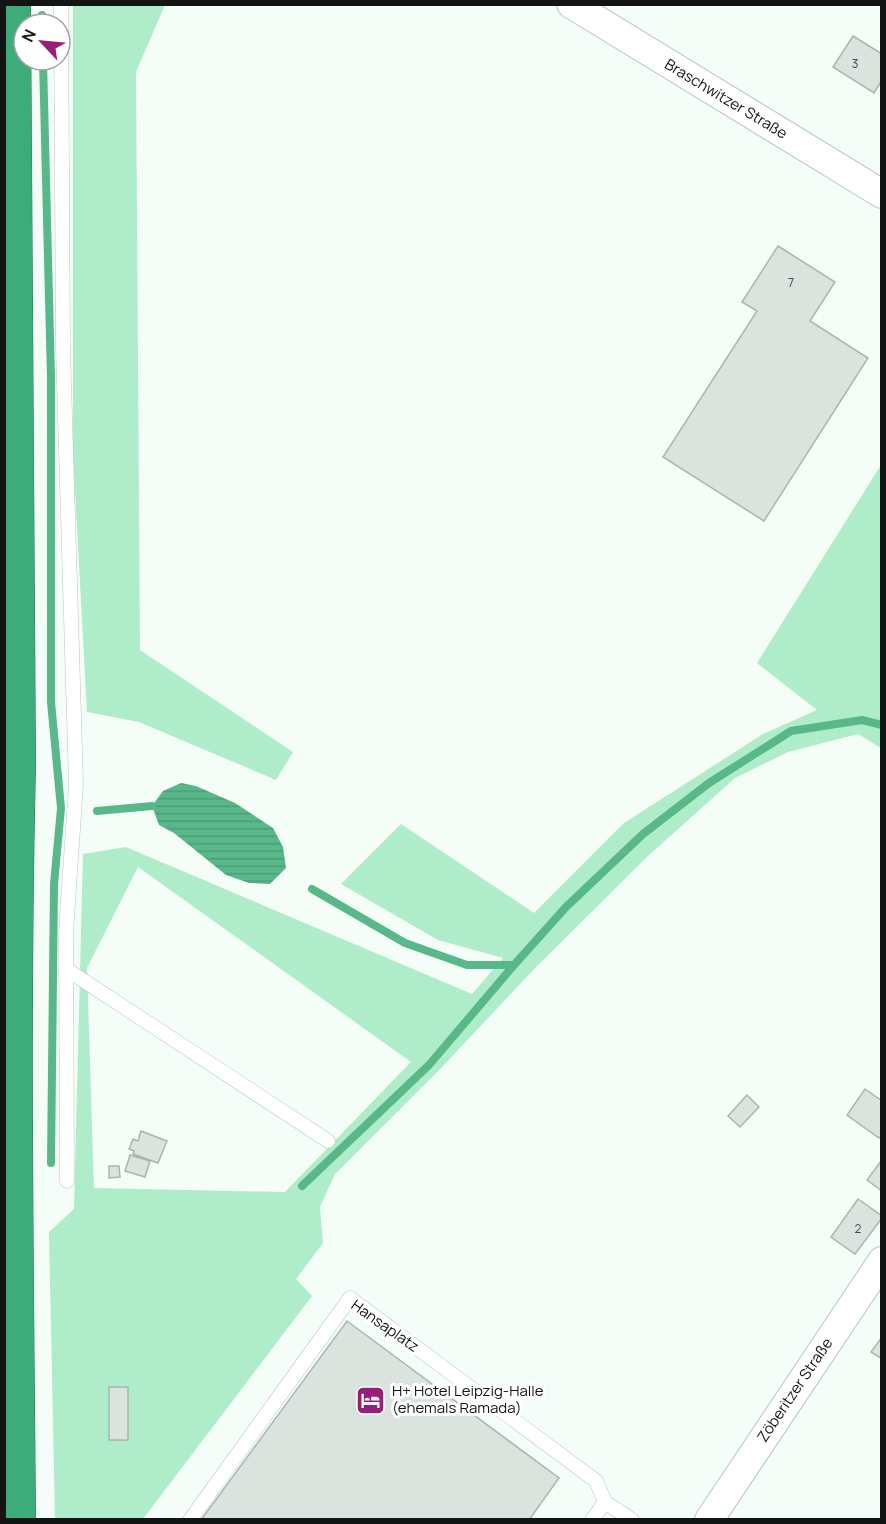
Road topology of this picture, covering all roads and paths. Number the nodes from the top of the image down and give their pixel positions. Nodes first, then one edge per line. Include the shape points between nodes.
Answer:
1 (14, 4) edge
2 (61, 4) edge
3 (571, 4) edge
4 (882, 194) edge
5 (66, 969) junction
6 (328, 1141) dead end
7 (67, 1181) dead end
8 (882, 1261) edge
9 (605, 1502) junction
10 (20, 1515) edge
11 (190, 1520) edge
12 (592, 1520) edge
13 (632, 1520) edge
14 (709, 1520) edge

1 - 10 highway
2 - 5 lane via 63,350 76,784
3 - 4 street, Braschwitzer Straße
5 - 6 lane
5 - 7 lane
8 - 14 street, Zöberitzer Straße
9 - 11 lane, Hansaplatz via 596,1481 350,1298
9 - 12 lane
9 - 13 lane, Hansaplatz

